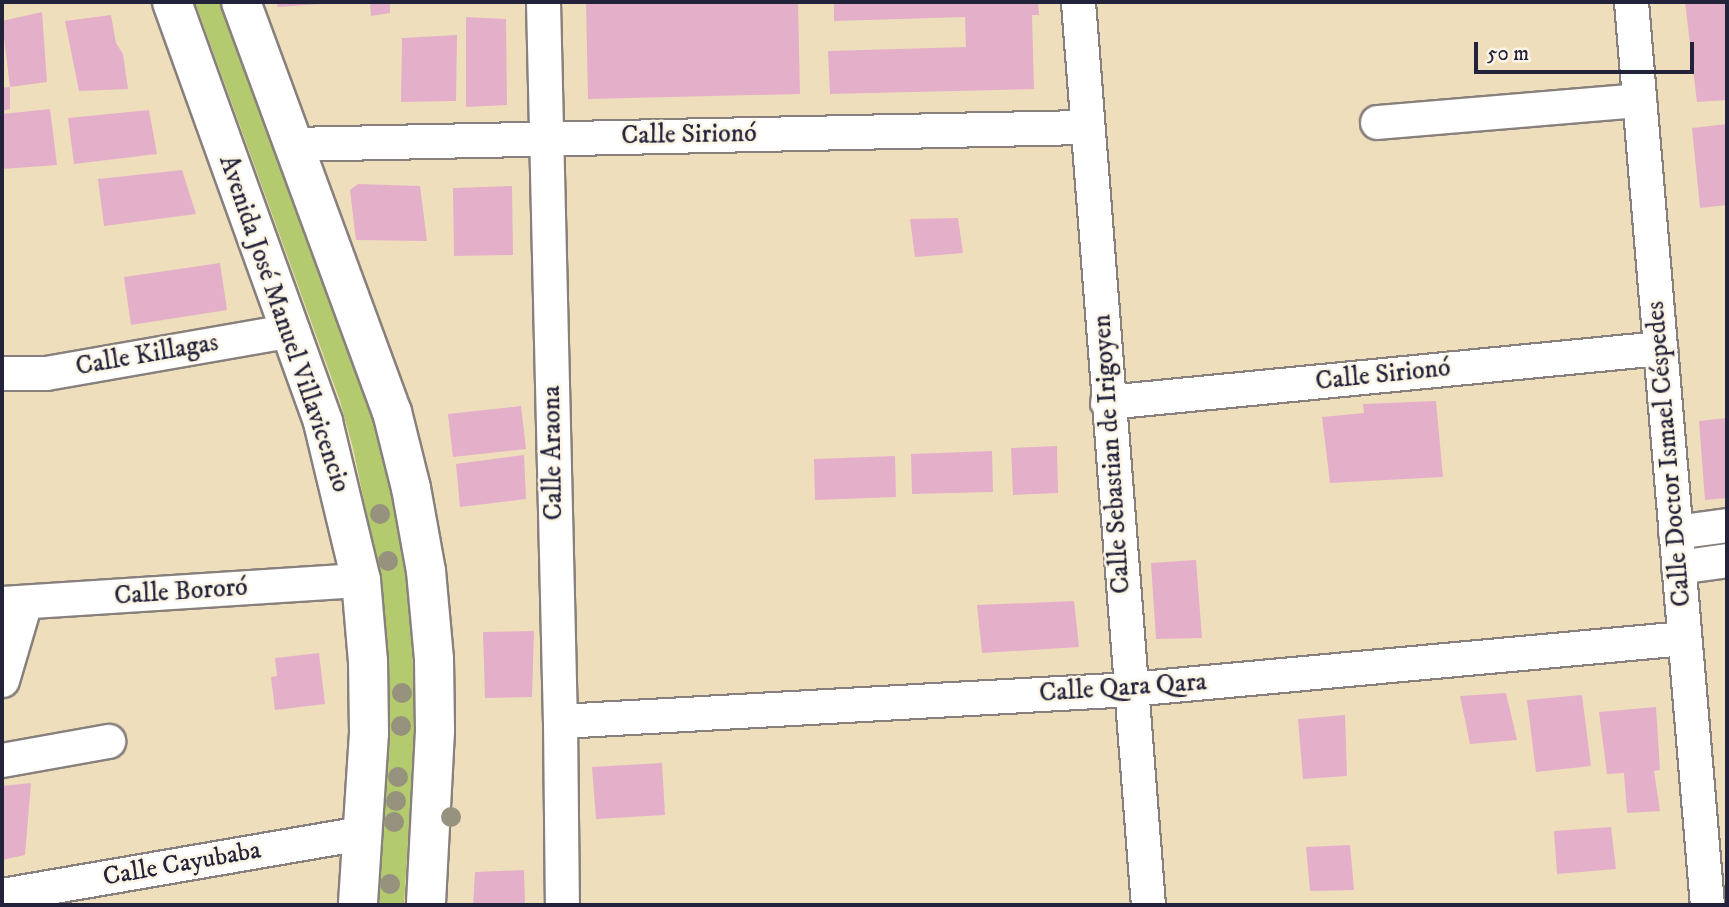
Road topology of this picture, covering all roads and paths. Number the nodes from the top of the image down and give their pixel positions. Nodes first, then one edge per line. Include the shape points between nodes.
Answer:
1 (172, 2) edge
2 (241, 2) edge
3 (542, 2) edge
4 (1079, 2) edge
5 (1630, 2) edge
6 (1639, 100) junction
7 (1377, 122) dead end
8 (1087, 127) junction
9 (545, 138) junction
10 (292, 144) junction
11 (292, 330) junction
12 (1660, 348) junction
13 (2, 373) edge
14 (1107, 402) junction
15 (1727, 525) edge
16 (1675, 532) junction
17 (1727, 560) edge
18 (1678, 567) junction
19 (361, 580) junction
20 (13, 603) edge
21 (1684, 638) junction
22 (2, 680) edge
23 (1130, 690) junction
24 (561, 721) junction
25 (108, 741) dead end
26 (2, 760) edge
27 (362, 833) junction
28 (2, 895) edge
29 (358, 905) edge
30 (426, 905) edge
31 (562, 905) edge
32 (1148, 905) edge
33 (1707, 905) edge

1 - 11 main road, Avenida José Manuel Villavicencio
2 - 10 main road
3 - 9 street, Calle Araona
4 - 8 street, Calle Sebastian de Irigoyen
5 - 6 street, Calle Doctor Ismael Céspedes
6 - 7 street
6 - 12 street, Calle Doctor Ismael Céspedes
8 - 9 street, Calle Sirionó
8 - 14 street, Calle Sebastian de Irigoyen
9 - 10 street, Calle Sirionó
9 - 24 street, Calle Araona
10 - 30 main road via 393,412 426,570 435,731
11 - 13 street, Calle Killagas via 46,373
11 - 19 main road, Avenida José Manuel Villavicencio via 323,422
12 - 14 street, Calle Sirionó
12 - 16 street, Calle Doctor Ismael Céspedes
14 - 23 street, Calle Sebastian de Irigoyen
15 - 16 street
16 - 18 street, Calle Doctor Ismael Céspedes
17 - 18 street
18 - 21 street, Calle Doctor Ismael Céspedes
19 - 20 street, Calle Bororó
19 - 27 main road, Avenida José Manuel Villavicencio via 369,721
20 - 22 street
21 - 23 street, Calle Qara Qara
21 - 33 street, Calle Doctor Ismael Céspedes
23 - 24 street, Calle Qara Qara
23 - 32 street, Calle Sebastian de Irigoyen
24 - 31 street, Calle Araona
25 - 26 street
27 - 28 street, Calle Cayubaba
27 - 29 main road, Avenida José Manuel Villavicencio

